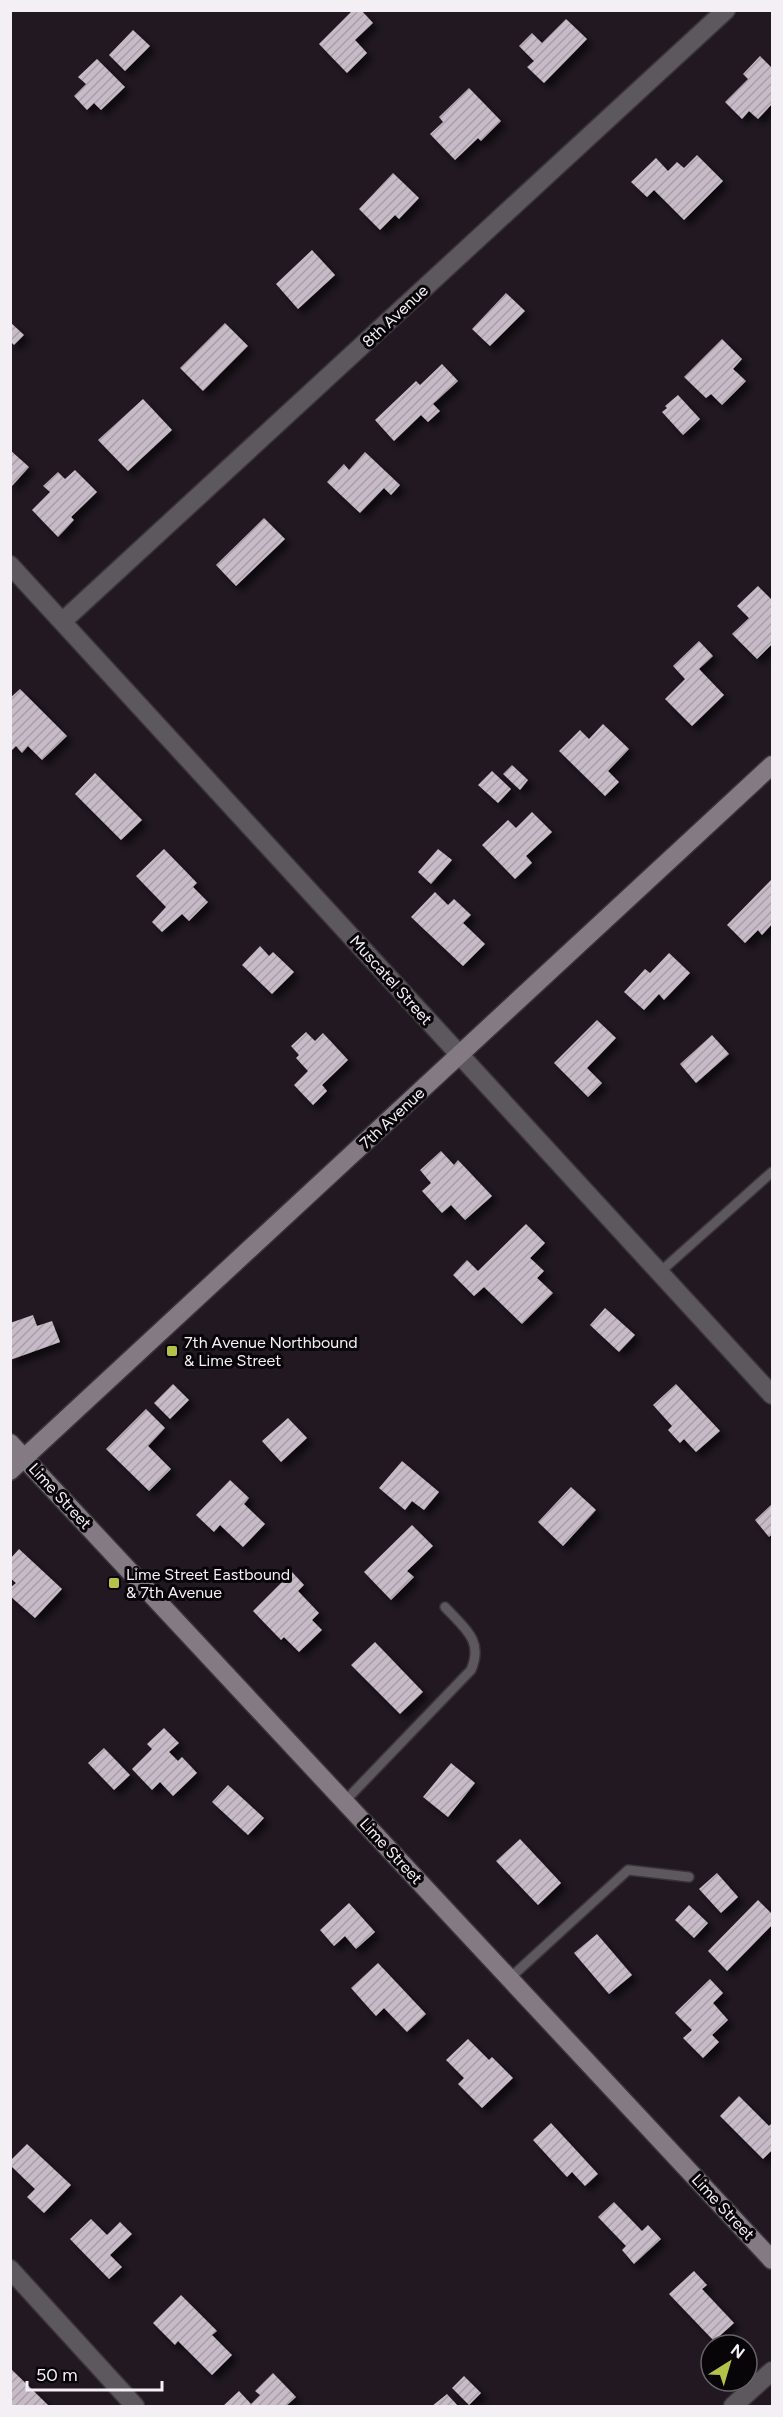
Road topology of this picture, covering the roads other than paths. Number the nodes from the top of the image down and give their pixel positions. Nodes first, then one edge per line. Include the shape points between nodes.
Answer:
1 (726, 10) edge
2 (10, 565) edge
3 (63, 621) junction
4 (772, 765) edge
5 (460, 1055) junction
6 (772, 1172) edge
7 (660, 1272) junction
8 (772, 1395) edge
9 (10, 1443) edge
10 (24, 1458) junction
11 (10, 1471) edge
12 (445, 1607) dead end
13 (345, 1801) junction
14 (689, 1877) dead end
15 (510, 1978) junction
16 (772, 2260) edge
17 (12, 2272) edge
18 (772, 2371) edge
19 (135, 2406) edge
20 (734, 2406) edge

1 - 3 street, 8th Avenue
2 - 3 street, Muscatel Street
3 - 5 street, Muscatel Street
4 - 5 street, 7th Avenue
5 - 7 street, Muscatel Street
5 - 10 street, 7th Avenue
6 - 7 lane
7 - 8 street, Muscatel Street
9 - 10 street, Lime Street
10 - 11 street, 7th Avenue
10 - 13 street, Lime Street
12 - 13 lane via 476,1645 477,1657 471,1670
13 - 15 street, Lime Street
14 - 15 lane via 628,1870
15 - 16 street, Lime Street
17 - 19 street
18 - 20 street

